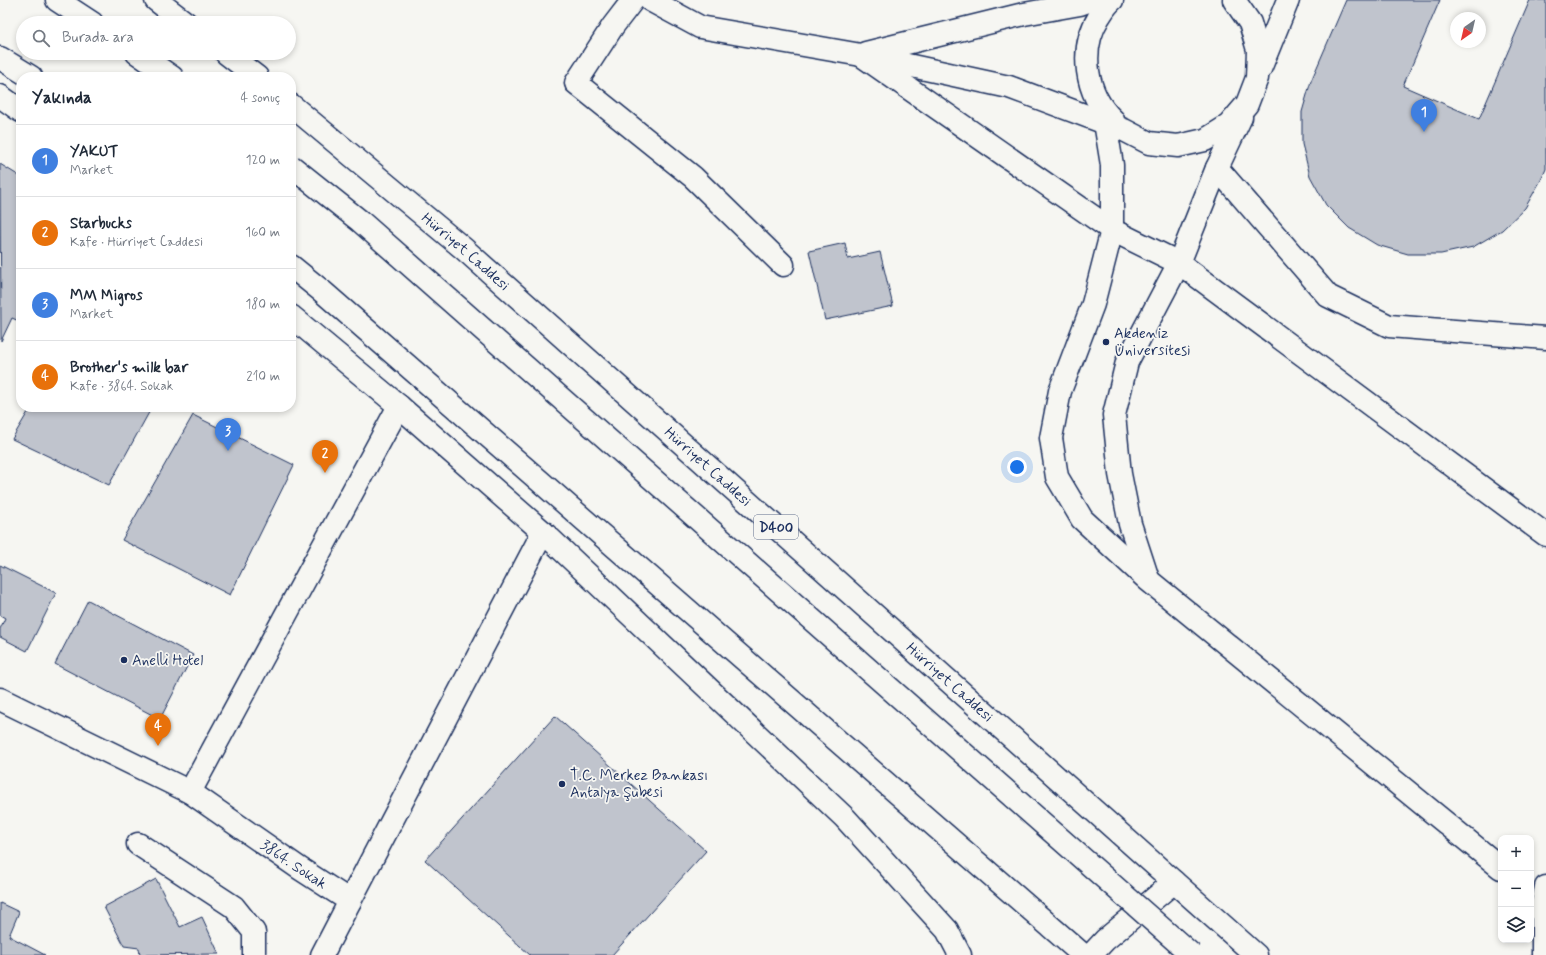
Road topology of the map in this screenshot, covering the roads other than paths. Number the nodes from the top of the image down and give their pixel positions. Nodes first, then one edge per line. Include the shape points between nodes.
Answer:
1 (58, 0) edge
2 (156, 0) edge
3 (633, 0) edge
4 (650, 0) edge
5 (1091, 0) edge
6 (1112, 0) edge
7 (1234, 0) edge
8 (1288, 0) edge
9 (82, 16) edge
10 (177, 16) edge
11 (861, 55) junction
12 (0, 58) edge
13 (147, 60) edge
14 (235, 60) edge
15 (23, 72) edge
16 (165, 72) edge
17 (251, 72) edge
18 (1257, 78) junction
19 (0, 96) edge
20 (1247, 104) junction
21 (16, 107) edge
22 (296, 109) edge
23 (1111, 121) junction
24 (1217, 168) junction
25 (296, 170) edge
26 (1112, 230) junction
27 (1179, 264) junction
28 (783, 265) dead end
29 (296, 270) edge
30 (296, 320) edge
31 (1546, 338) edge
32 (399, 406) junction
33 (543, 532) junction
34 (1546, 535) edge
35 (1148, 580) junction
36 (0, 699) edge
37 (190, 792) junction
38 (138, 844) dead end
39 (1498, 866) edge
40 (1174, 882) junction
41 (1542, 896) edge
42 (350, 901) junction
43 (254, 955) edge
44 (322, 955) edge
45 (960, 955) edge
46 (1084, 955) edge
47 (1091, 955) edge
48 (1192, 955) edge
49 (1256, 955) edge
50 (1543, 955) edge

1 - 9 main road
2 - 10 main road
3 - 28 main road via 576,83 693,177
4 - 11 main road via 700,27
5 - 11 main road
6 - 23 main road via 1092,28 1087,56 1090,85
7 - 18 main road via 1250,23 1258,50
8 - 18 main road
11 - 23 main road via 1009,87
11 - 26 main road
12 - 15 main road
13 - 16 main road
14 - 17 main road
18 - 20 main road
19 - 21 main road
20 - 23 main road via 1229,125 1205,140 1178,146 1149,143
20 - 24 main road
22 - 40 main road, Hürriyet Caddesi / D400 via 464,249
23 - 26 main road
24 - 27 main road
24 - 31 main road via 1328,296 1389,326
25 - 48 main road, bridge via 360,221
26 - 27 main road
26 - 35 main road via 1093,304 1060,391 1051,438 1057,478 1082,519
27 - 34 main road
27 - 35 main road via 1127,362 1114,416 1120,474 1130,524
29 - 46 main road
30 - 32 main road
32 - 33 main road
32 - 37 main road
33 - 42 main road
33 - 45 main road via 845,818 947,930
35 - 39 main road
36 - 37 main road, 3864. Sokak
37 - 42 main road, 3864. Sokak
38 - 43 main road via 234,907 254,932
40 - 47 main road via 1105,940
40 - 49 main road, Hürriyet Caddesi / D400
41 - 50 main road
42 - 44 main road

